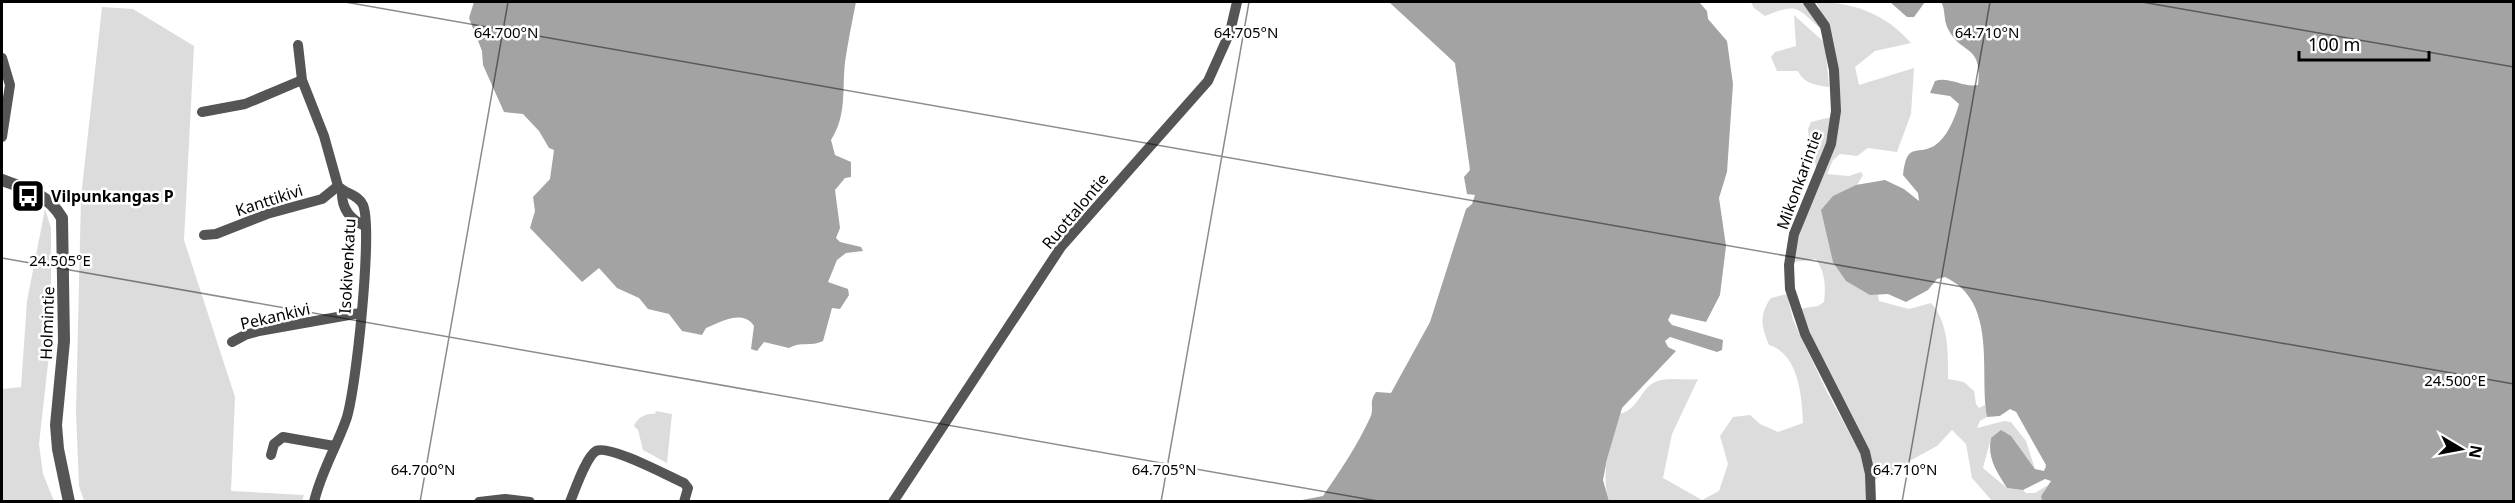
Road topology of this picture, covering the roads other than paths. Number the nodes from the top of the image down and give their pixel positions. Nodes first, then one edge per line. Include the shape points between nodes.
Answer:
1 (1237, 2) edge
2 (1808, 2) edge
3 (298, 45) dead end
4 (2, 58) edge
5 (303, 80) junction
6 (202, 112) dead end
7 (2, 137) edge
8 (2, 180) edge
9 (340, 188) junction
10 (365, 226) junction
11 (204, 235) dead end
12 (360, 313) junction
13 (232, 342) dead end
14 (334, 446) junction
15 (271, 455) dead end
16 (69, 501) edge
17 (314, 501) edge
18 (479, 501) edge
19 (530, 501) edge
20 (570, 501) edge
21 (684, 501) edge
22 (893, 501) edge
23 (1871, 501) edge

1 - 22 street, Ruottalontie via 1230,32 1208,81 1061,247
2 - 23 street, Mikonkarintie via 1825,26 1834,70 1836,111 1831,144 1794,234 1790,289 1805,334 1865,452
3 - 5 street
4 - 7 street via 10,86
5 - 6 street via 245,104
5 - 9 street
8 - 16 street, Holmintie via 43,196 54,204 62,218 64,341 56,425
9 - 10 street via 349,215
9 - 10 street, Isokivenkatu via 364,207
9 - 11 street, Kanttikivi via 322,199
10 - 12 street, Isokivenkatu
12 - 13 street, Pekankivi via 245,334
12 - 14 street, Isokivenkatu via 355,384 346,420
14 - 15 street via 283,437 274,444
14 - 17 street, Isokivenkatu
18 - 19 street
20 - 21 street via 594,453 602,449 687,485

